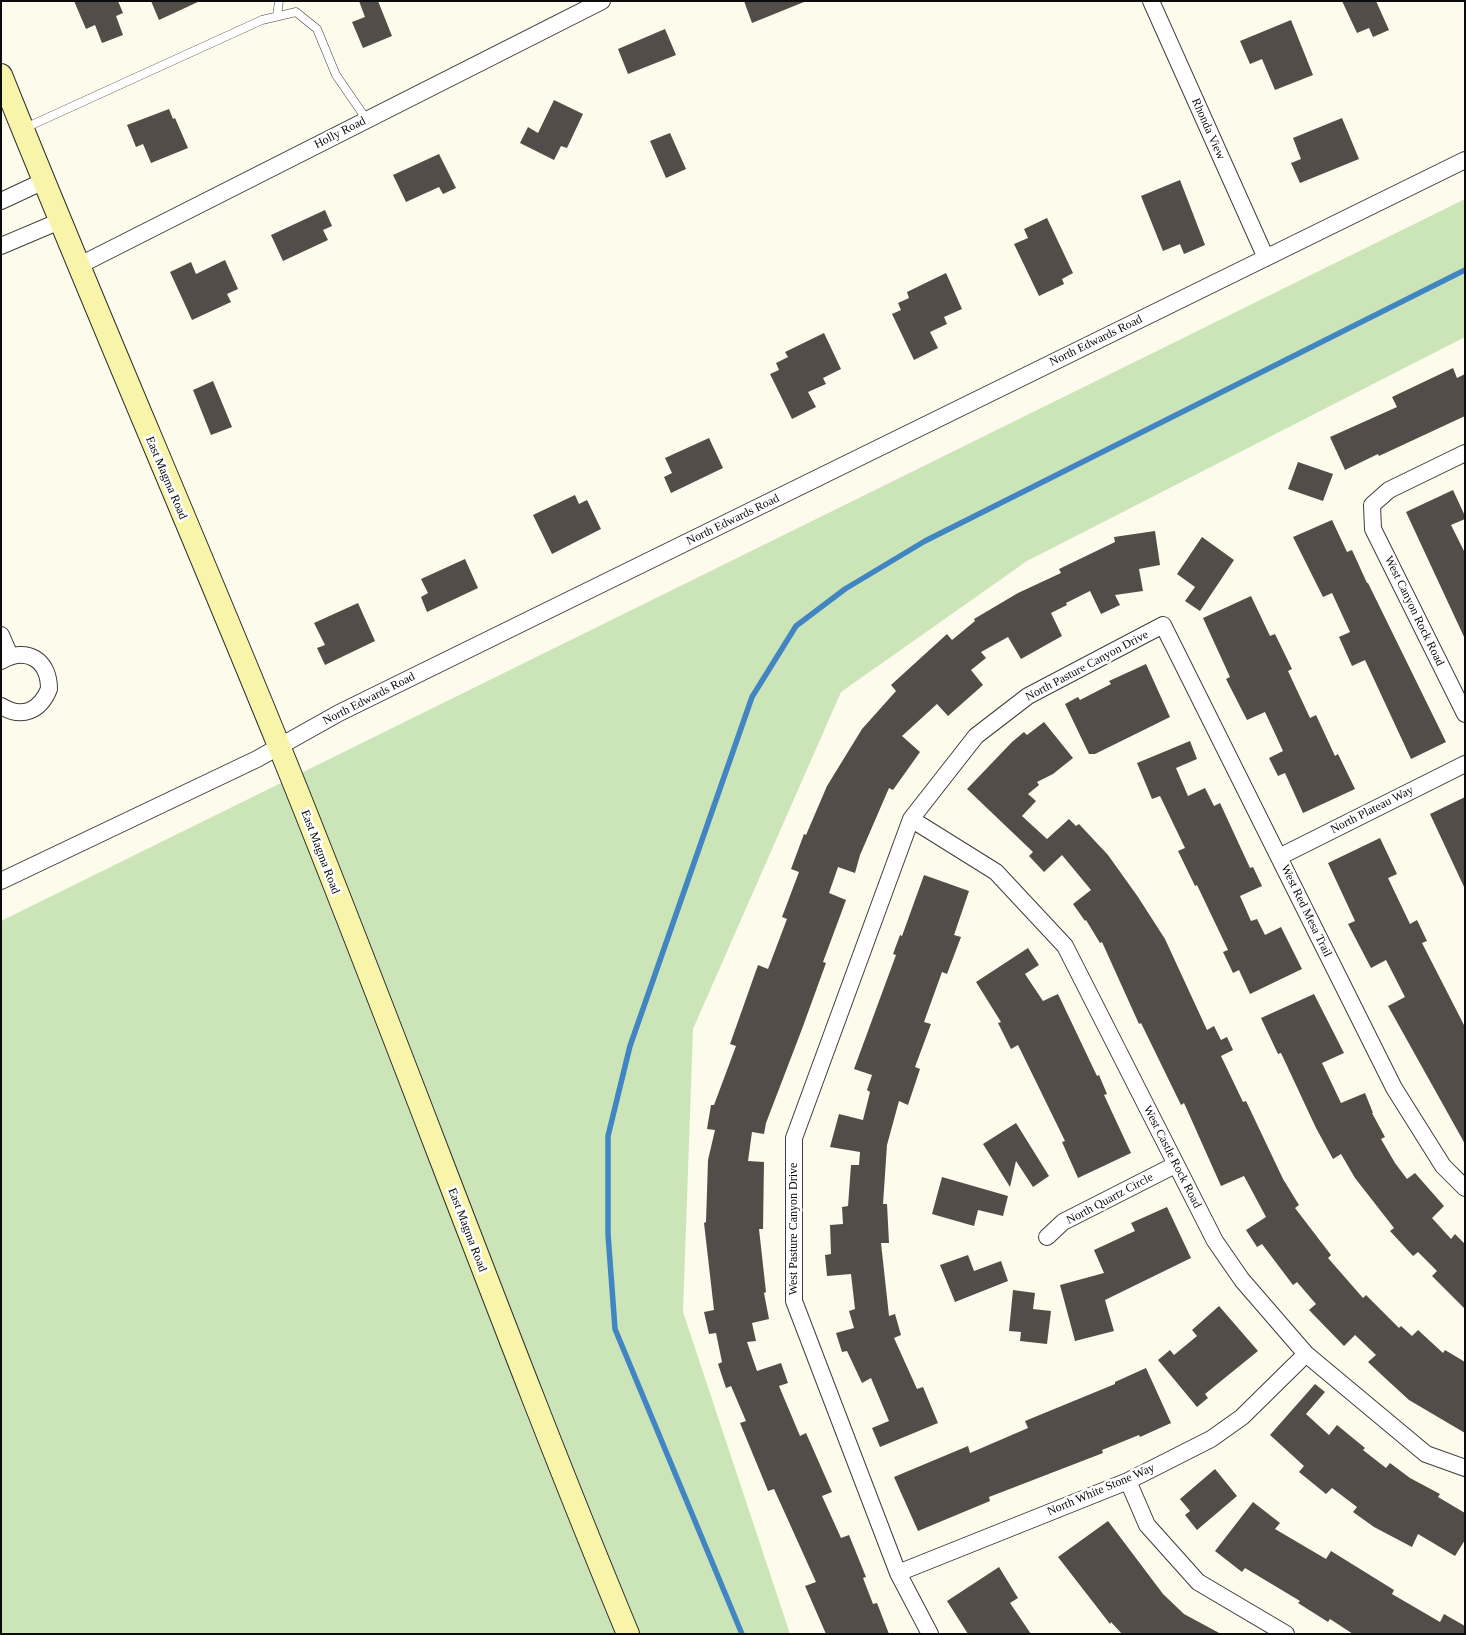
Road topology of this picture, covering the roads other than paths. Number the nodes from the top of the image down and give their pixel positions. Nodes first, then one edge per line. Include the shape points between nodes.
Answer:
1 (279, 1) edge
2 (602, 1) edge
3 (1151, 1) edge
4 (277, 16) junction
5 (1, 75) edge
6 (367, 120) junction
7 (23, 129) junction
8 (1465, 160) edge
9 (44, 181) junction
10 (1, 201) edge
11 (60, 221) junction
12 (1, 246) edge
13 (1266, 258) junction
14 (78, 266) junction
15 (1465, 453) edge
16 (1163, 625) joint
17 (1, 635) edge
18 (6, 659) edge
19 (1, 706) edge
20 (1465, 714) edge
21 (280, 747) junction
22 (1465, 764) edge
23 (912, 819) junction
24 (1279, 857) junction
25 (1, 881) edge
26 (1175, 1165) junction
27 (1465, 1188) edge
28 (1047, 1237) dead end
29 (1306, 1354) junction
30 (1465, 1468) edge
31 (1128, 1481) junction
32 (898, 1573) junction
33 (628, 1634) edge
34 (930, 1634) edge
35 (1286, 1634) edge

1 - 4 lane
2 - 6 street, Holly Road
3 - 13 street, Rhonda View
4 - 6 lane via 296,12 317,29 336,75
4 - 7 lane
5 - 7 street, East Magma Road
6 - 14 street, Holly Road
7 - 9 street, East Magma Road
8 - 13 street, North Edwards Road
9 - 10 street
9 - 11 street, East Magma Road
11 - 12 street
11 - 14 street, East Magma Road
13 - 21 street, North Edwards Road via 339,713
14 - 21 street, East Magma Road
15 - 20 street, West Canyon Rock Road via 1389,490 1372,504 1374,529
16 - 23 street, North Pasture Canyon Drive via 1028,696 976,736
16 - 24 street, West Red Mesa Trail
17 - 18 street
18 - 19 street via 20,654 39,661 46,669 49,689 39,706 30,711 15,712
21 - 25 street, North Edwards Road
21 - 33 street, East Magma Road via 555,1458
22 - 24 street, North Plateau Way
23 - 26 street, West Castle Rock Road via 996,872 1065,946
23 - 32 street, West Pasture Canyon Drive via 794,1138 794,1301
24 - 27 street, West Red Mesa Trail via 1394,1088 1443,1166
26 - 28 street, North Quartz Circle via 1063,1222
26 - 29 street, West Castle Rock Road via 1215,1241 1242,1280
29 - 30 street, West Castle Rock Road via 1426,1454
29 - 31 street, North White Stone Way via 1242,1418 1211,1439
31 - 32 street, North White Stone Way
31 - 35 street via 1147,1525 1198,1582
32 - 34 street, West Pasture Canyon Drive

